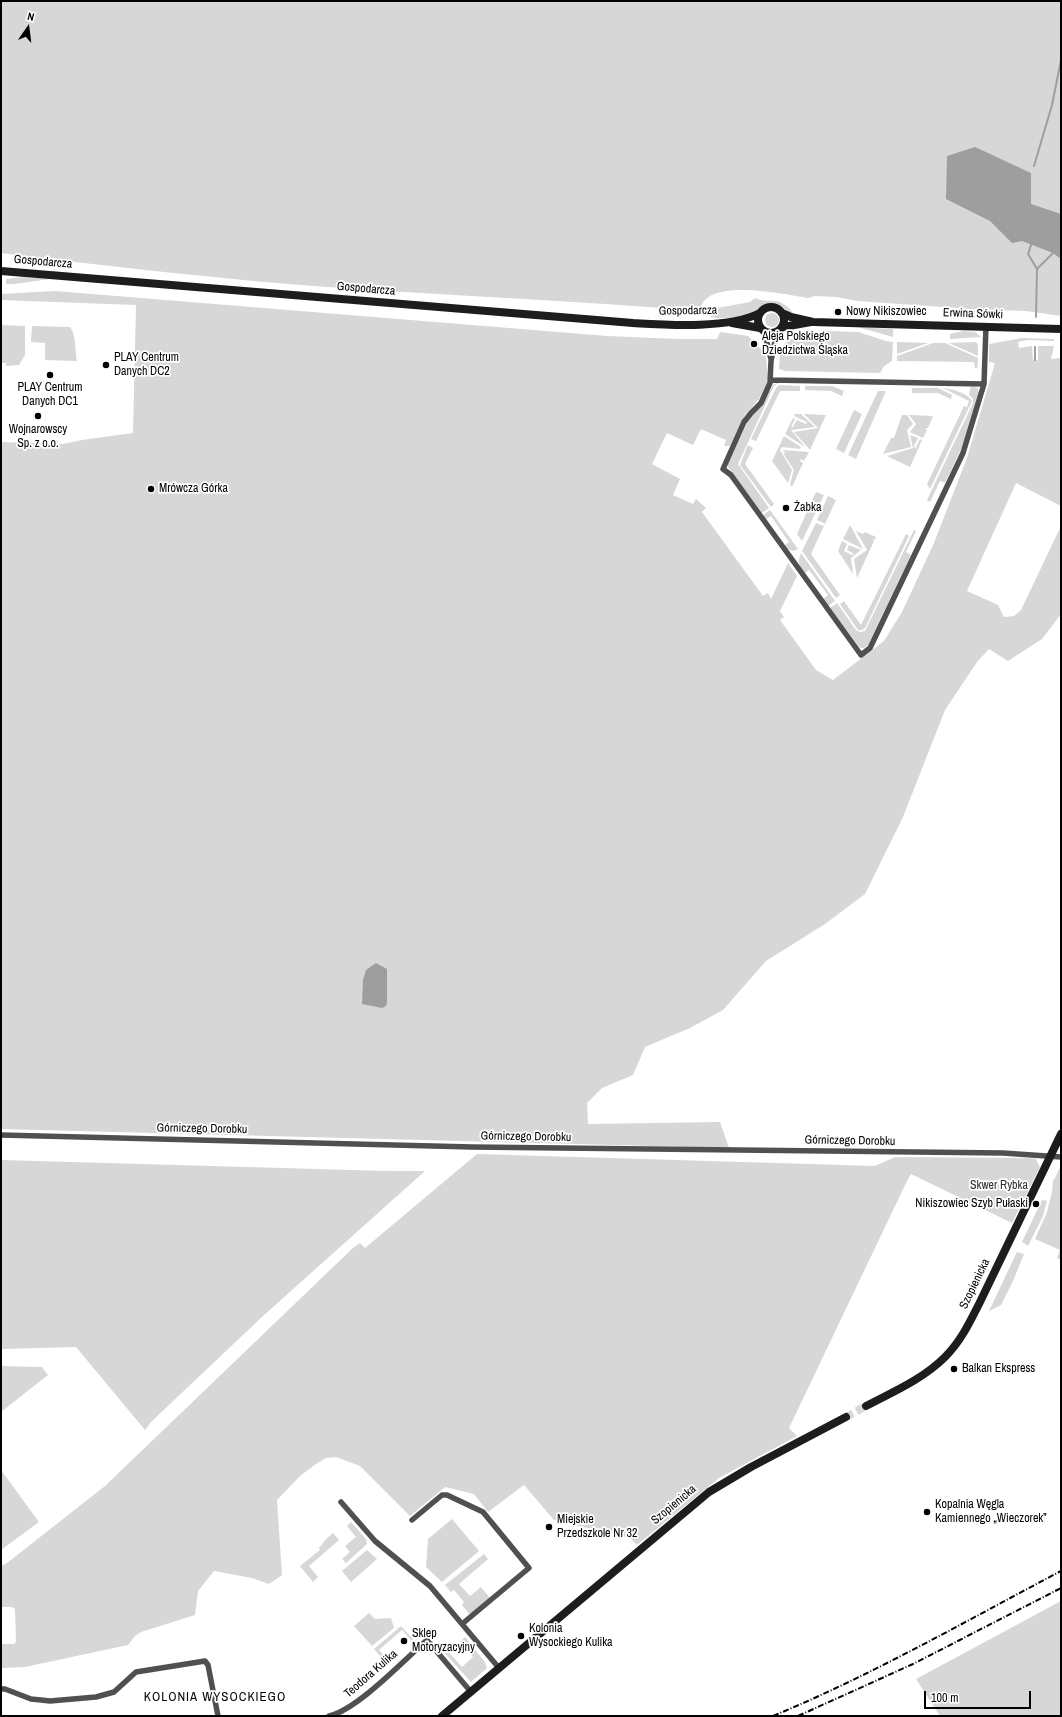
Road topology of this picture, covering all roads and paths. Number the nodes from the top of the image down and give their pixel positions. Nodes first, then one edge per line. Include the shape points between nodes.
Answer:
1 (1, 271) edge
2 (760, 313) junction
3 (782, 313) junction
4 (729, 322) junction
5 (813, 322) junction
6 (986, 326) junction
7 (762, 329) junction
8 (781, 329) junction
9 (1061, 329) edge
10 (772, 361) junction
11 (771, 380) junction
12 (984, 384) junction
13 (1061, 1134) edge
14 (1, 1135) edge
15 (1051, 1155) junction
16 (1061, 1157) edge
17 (866, 1406) tunnel mouth
18 (846, 1417) tunnel mouth
19 (341, 1502) dead end
20 (412, 1520) dead end
21 (462, 1624) junction
22 (499, 1668) junction
23 (1, 1689) edge
24 (471, 1692) junction
25 (218, 1716) edge
26 (329, 1716) edge
27 (442, 1716) edge

1 - 4 street, Gospodarcza via 633,323
2 - 3 street via 765,308 773,307
2 - 4 street, Gospodarcza
2 - 7 street via 758,321
3 - 5 street, Erwina Sówki
3 - 8 street via 784,320
4 - 7 street, Gospodarcza
5 - 6 street, Erwina Sówki
5 - 8 street, Erwina Sówki
6 - 9 street, Erwina Sówki
6 - 12 street
7 - 8 street via 770,333
7 - 10 street
8 - 10 street via 776,336
10 - 11 street
11 - 12 street
11 - 12 street via 761,403 744,422 723,469 731,475 861,655 870,648 963,453
13 - 15 street, Szopienicka
14 - 15 street, Górniczego Dorobku via 472,1147
15 - 16 street, Górniczego Dorobku
15 - 17 street, Szopienicka via 968,1327 956,1344 945,1357 922,1375
18 - 22 street, Szopienicka via 709,1492
19 - 21 street via 375,1541 430,1586
20 - 21 street via 442,1496 447,1495 483,1512 530,1568
21 - 22 street
22 - 24 street, Szopienicka
23 - 25 street via 45,1701 96,1697 114,1692 136,1672 205,1661
24 - 26 street, Teodora Kulika via 427,1640 345,1710
24 - 27 street, Szopienicka

